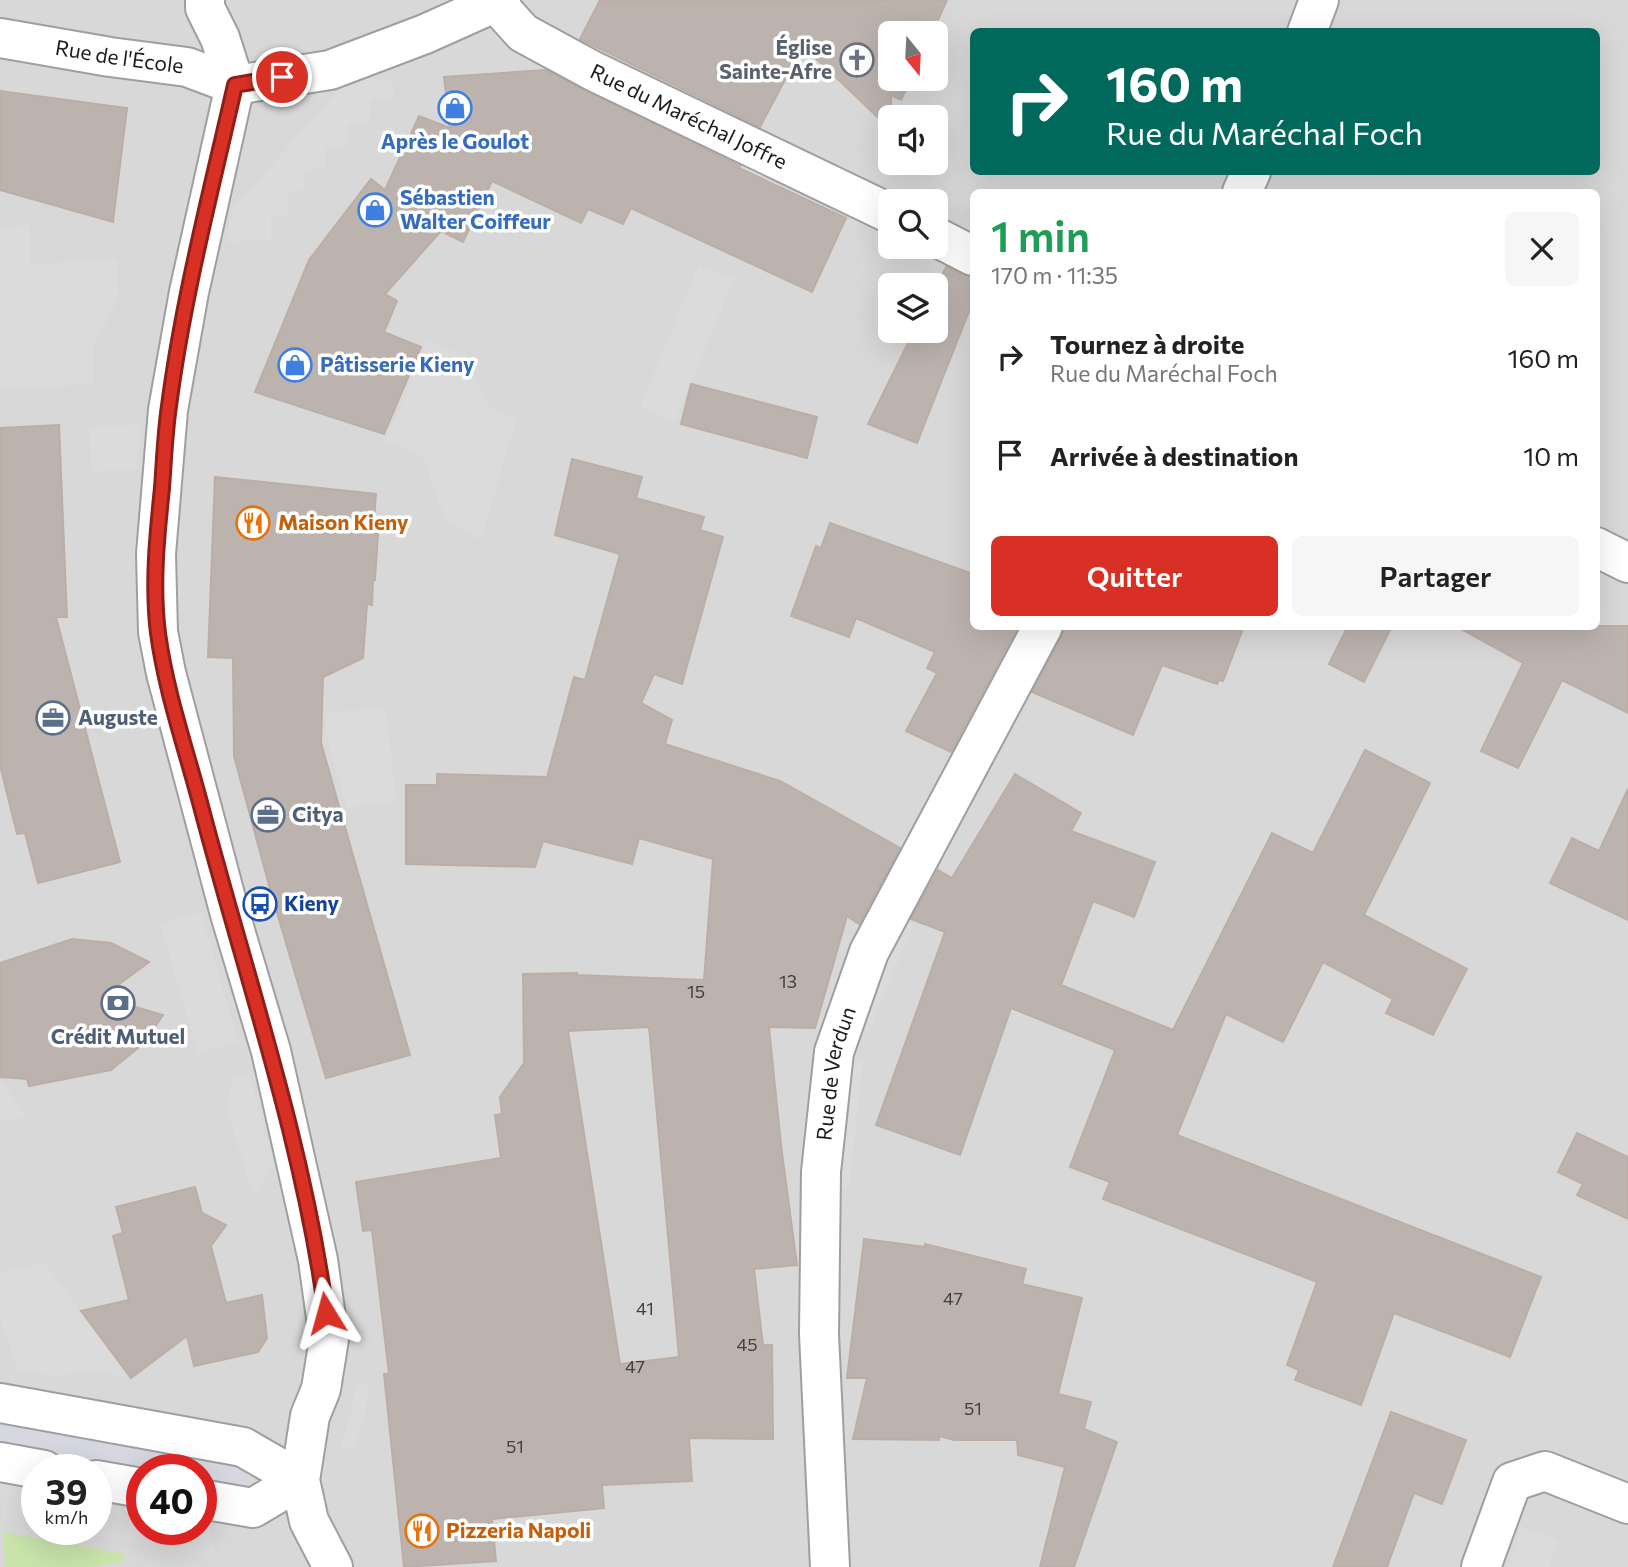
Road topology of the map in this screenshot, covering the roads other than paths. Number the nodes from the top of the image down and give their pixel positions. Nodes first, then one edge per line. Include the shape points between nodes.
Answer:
1 (205, 0) edge
2 (1319, 0) edge
3 (498, 1) edge
4 (1308, 28) edge
5 (0, 38) edge
6 (235, 85) junction
7 (878, 208) edge
8 (948, 243) edge
9 (970, 254) edge
10 (1600, 549) edge
11 (1628, 563) edge
12 (1041, 630) edge
13 (0, 1403) edge
14 (0, 1462) edge
15 (21, 1466) edge
16 (300, 1480) junction
17 (217, 1502) edge
18 (1628, 1504) edge
19 (332, 1567) edge
20 (830, 1567) edge
21 (1481, 1567) edge

1 - 6 street
2 - 4 street
3 - 6 street via 330,70
3 - 7 street, Rue du Maréchal Joffre via 523,33
5 - 6 street, Rue de l'École via 187,67
6 - 16 street via 191,281 168,410 156,554 158,632 227,904 271,1051 318,1260 329,1339
8 - 9 street
10 - 11 street
12 - 20 street, Rue de Verdun via 869,952 834,1052 821,1172 819,1322
13 - 16 street via 243,1447
14 - 15 street
16 - 17 street via 253,1508
16 - 19 street via 309,1521
18 - 21 street via 1545,1471 1512,1482

